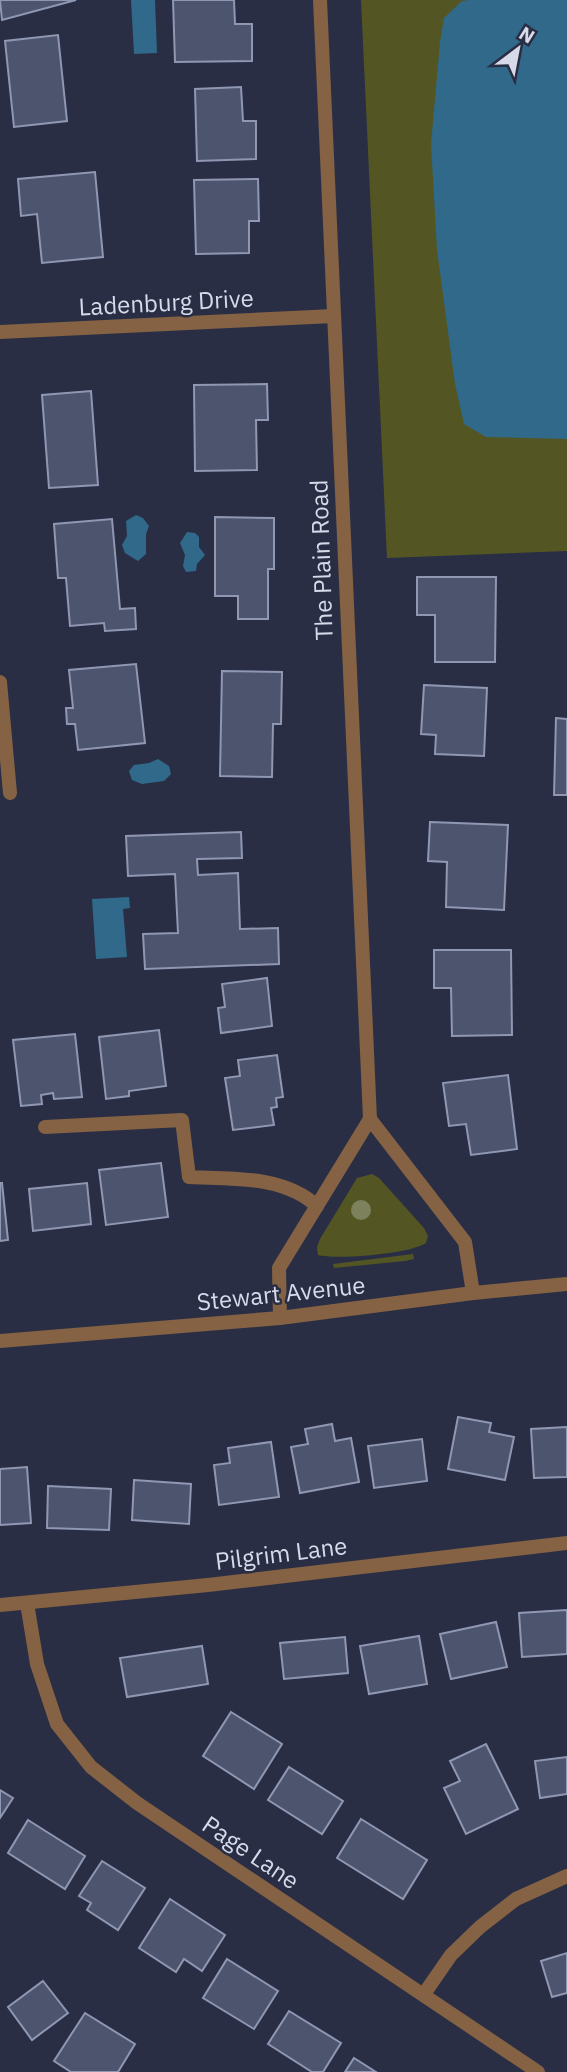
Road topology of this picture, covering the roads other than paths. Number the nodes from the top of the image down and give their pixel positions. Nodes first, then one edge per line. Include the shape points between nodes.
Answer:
1 (320, 0) edge
2 (334, 316) junction
3 (0, 332) edge
4 (0, 682) edge
5 (10, 793) dead end
6 (369, 1119) junction
7 (45, 1127) dead end
8 (317, 1206) junction
9 (567, 1284) edge
10 (474, 1293) junction
11 (280, 1318) junction
12 (0, 1341) edge
13 (567, 1543) edge
14 (27, 1603) junction
15 (0, 1605) edge
16 (567, 1876) edge
17 (424, 1994) junction
18 (538, 2072) edge

1 - 2 street, The Plain Road
2 - 3 street, Ladenburg Drive
2 - 6 street, The Plain Road
4 - 5 street
6 - 8 street
6 - 10 street via 466,1242
7 - 8 street via 182,1120 189,1177 276,1184
8 - 11 street via 279,1268
9 - 10 street, Stewart Avenue
10 - 11 street, Stewart Avenue
11 - 12 street, Stewart Avenue
13 - 14 street, Pilgrim Lane
14 - 15 street, Pilgrim Lane
14 - 17 street, Page Lane via 37,1664 57,1724 90,1766 136,1803
16 - 17 street via 516,1899 480,1927 451,1955
17 - 18 street, Page Lane

